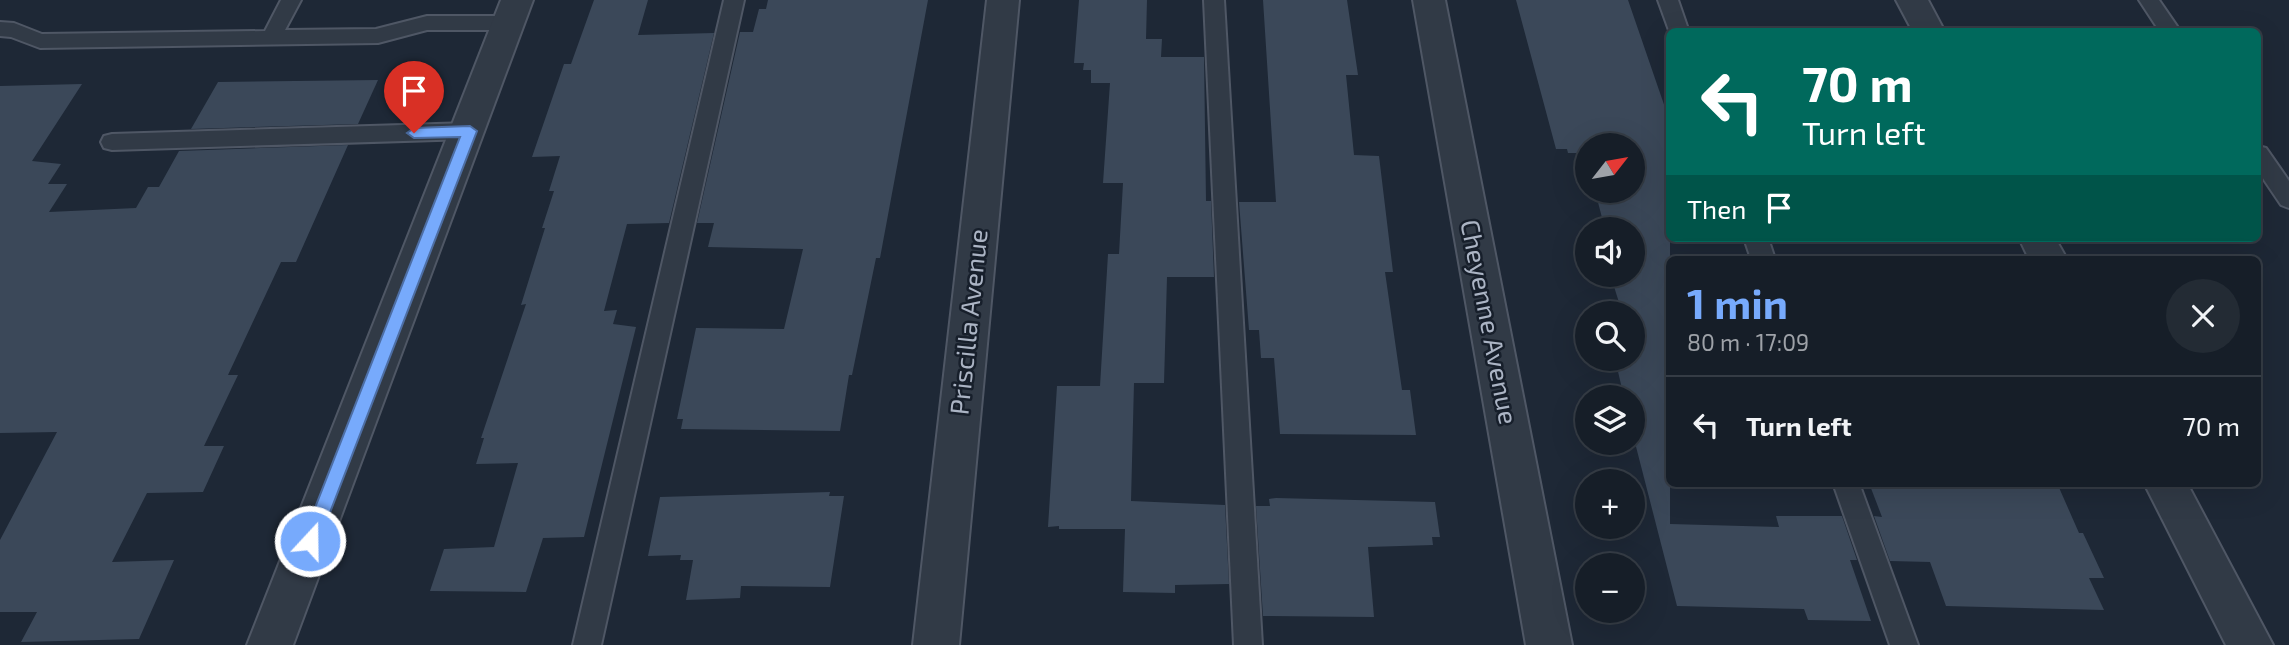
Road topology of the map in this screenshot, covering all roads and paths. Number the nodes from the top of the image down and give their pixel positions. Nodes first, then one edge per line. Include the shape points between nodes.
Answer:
1 (291, 0) edge
2 (734, 0) edge
3 (1003, 0) edge
4 (1214, 0) edge
5 (1429, 0) edge
6 (1668, 0) edge
7 (1912, 0) edge
8 (2149, 0) edge
9 (513, 12) edge
10 (1678, 28) edge
11 (1926, 28) edge
12 (2168, 28) edge
13 (0, 29) edge
14 (271, 38) junction
15 (470, 131) junction
16 (112, 142) dead end
17 (2261, 158) edge
18 (2289, 199) edge
19 (1847, 487) edge
20 (2167, 487) edge
21 (270, 645) edge
22 (587, 645) edge
23 (936, 645) edge
24 (1248, 645) edge
25 (1549, 645) edge
26 (1904, 645) edge
27 (2250, 645) edge

1 - 14 lane
2 - 22 lane
3 - 23 street, Priscilla Avenue
4 - 24 lane
5 - 25 street, Cheyenne Avenue
6 - 10 lane
7 - 11 street
8 - 12 lane
9 - 14 lane via 402,27 378,36
9 - 15 street
13 - 14 lane via 40,41
15 - 16 lane
15 - 21 street
17 - 18 lane
19 - 26 lane
20 - 27 street

